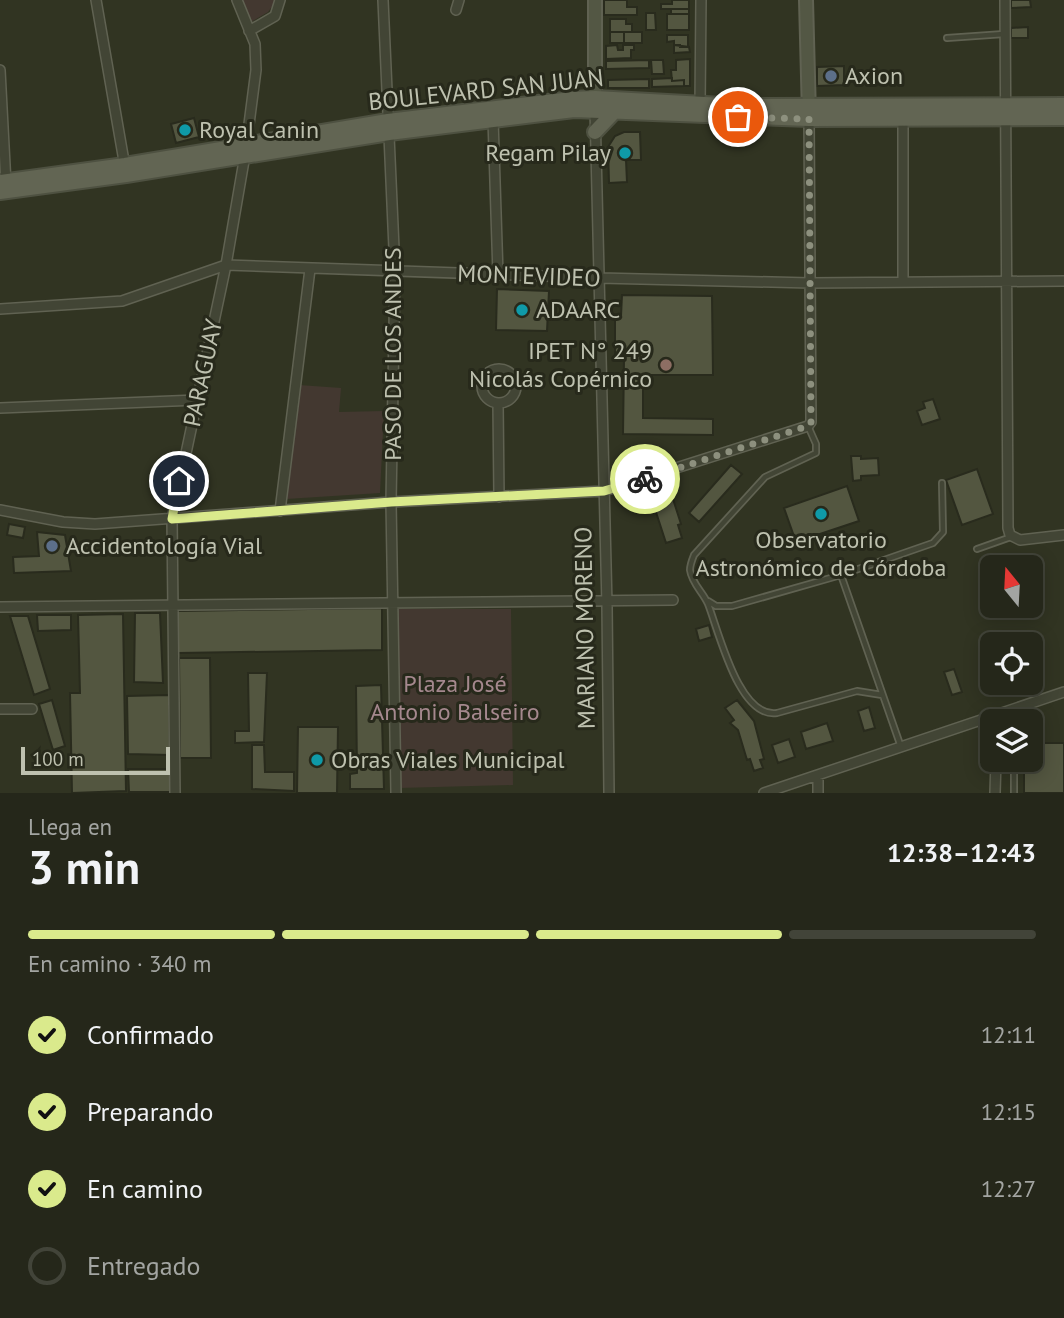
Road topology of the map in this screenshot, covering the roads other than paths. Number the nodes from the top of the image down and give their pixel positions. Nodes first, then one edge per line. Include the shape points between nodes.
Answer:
1 (96, 0) edge
2 (237, 0) edge
3 (280, 0) edge
4 (383, 0) edge
5 (459, 0) edge
6 (594, 0) edge
7 (701, 0) edge
8 (806, 0) edge
9 (1005, 0) edge
10 (456, 10) dead end
11 (249, 31) junction
12 (1005, 34) junction
13 (947, 38) dead end
14 (0, 70) edge
15 (595, 104) junction
16 (700, 105) junction
17 (1064, 105) edge
18 (615, 111) junction
19 (1005, 112) junction
20 (809, 113) junction
21 (1064, 118) edge
22 (493, 119) junction
23 (903, 119) junction
24 (388, 127) junction
25 (595, 131) junction
26 (245, 150) junction
27 (126, 170) junction
28 (3, 187) edge
29 (226, 265) junction
30 (310, 269) junction
31 (395, 271) junction
32 (498, 275) junction
33 (600, 278) junction
34 (903, 281) junction
35 (1006, 281) junction
36 (1064, 281) edge
37 (810, 283) junction
38 (0, 309) edge
39 (197, 400) junction
40 (498, 403) dead end
41 (0, 408) edge
42 (808, 426) junction
43 (942, 483) dead end
44 (604, 491) junction
45 (499, 497) junction
46 (391, 502) junction
47 (0, 510) edge
48 (280, 511) junction
49 (172, 519) junction
50 (1064, 535) edge
51 (1011, 536) junction
52 (977, 549) dead end
53 (841, 575) junction
54 (607, 600) junction
55 (673, 600) dead end
56 (707, 601) junction
57 (394, 604) junction
58 (172, 606) junction
59 (0, 607) edge
60 (1064, 692) edge
61 (882, 695) junction
62 (0, 709) edge
63 (32, 709) dead end
64 (1018, 709) edge
65 (980, 722) edge
66 (901, 747) junction
67 (996, 772) edge
68 (1014, 772) edge
69 (818, 776) junction
70 (175, 793) edge
71 (396, 793) edge
72 (609, 793) edge
73 (764, 793) edge
74 (818, 793) edge
75 (995, 793) edge
76 (1014, 793) edge

1 - 27 street
2 - 11 street, PARAGUAY
3 - 11 street via 275,16
4 - 24 street, PASO DE LOS ANDES
5 - 10 street
6 - 15 street, MARIANO MORENO
7 - 16 street
8 - 20 street
9 - 12 street
11 - 26 street, PARAGUAY via 256,63
12 - 13 lane
12 - 19 street
14 - 28 street
15 - 16 main road, BOULEVARD SAN JUAN
15 - 18 main road, BOULEVARD SAN JUAN
15 - 22 main road, BOULEVARD SAN JUAN
15 - 24 main road, BOULEVARD SAN JUAN
15 - 25 street, MARIANO MORENO
16 - 20 main road, BOULEVARD SAN JUAN
17 - 19 main road, BOULEVARD SAN JUAN
18 - 20 main road, BOULEVARD SAN JUAN via 714,117
18 - 25 main road
19 - 20 main road, BOULEVARD SAN JUAN
19 - 21 main road, BOULEVARD SAN JUAN
19 - 23 main road, BOULEVARD SAN JUAN
19 - 35 street
20 - 23 main road, BOULEVARD SAN JUAN
20 - 37 street
22 - 24 main road, BOULEVARD SAN JUAN
22 - 32 street
23 - 34 street
24 - 26 main road, BOULEVARD SAN JUAN
24 - 31 street, PASO DE LOS ANDES
25 - 33 street, MARIANO MORENO
26 - 27 main road, BOULEVARD SAN JUAN
26 - 29 street, PARAGUAY
27 - 28 main road, BOULEVARD SAN JUAN
29 - 30 street, MONTEVIDEO
29 - 38 street, MONTEVIDEO via 122,301
29 - 39 street, PARAGUAY
30 - 31 street, MONTEVIDEO
30 - 48 street
31 - 32 street, MONTEVIDEO
31 - 46 street, PASO DE LOS ANDES
32 - 33 street, MONTEVIDEO
33 - 37 street, MONTEVIDEO
33 - 44 street, MARIANO MORENO
34 - 35 street, MONTEVIDEO
34 - 37 street, MONTEVIDEO
35 - 36 street, MONTEVIDEO
35 - 51 street
37 - 42 street
39 - 41 street
39 - 49 street, PARAGUAY
40 - 45 street
42 - 44 street
42 - 56 lane via 816,453 765,477 694,555 690,570
43 - 53 lane via 943,532 939,538
44 - 45 street
44 - 54 street, MARIANO MORENO
45 - 46 street
46 - 48 street
46 - 57 street, PASO DE LOS ANDES
47 - 49 street via 79,523
48 - 49 street
49 - 58 street, PARAGUAY
50 - 51 street via 1020,540
51 - 52 lane
53 - 56 lane via 732,606
53 - 61 lane
54 - 55 street
54 - 57 street
54 - 72 street, MARIANO MORENO
56 - 61 lane via 740,687 759,710 777,713 857,691
57 - 58 street
57 - 71 street, PASO DE LOS ANDES
58 - 59 street
58 - 70 street, PARAGUAY
60 - 64 street
61 - 66 lane
62 - 63 street
65 - 66 street
66 - 69 street
67 - 75 street
68 - 76 lane
69 - 73 street
69 - 74 street

